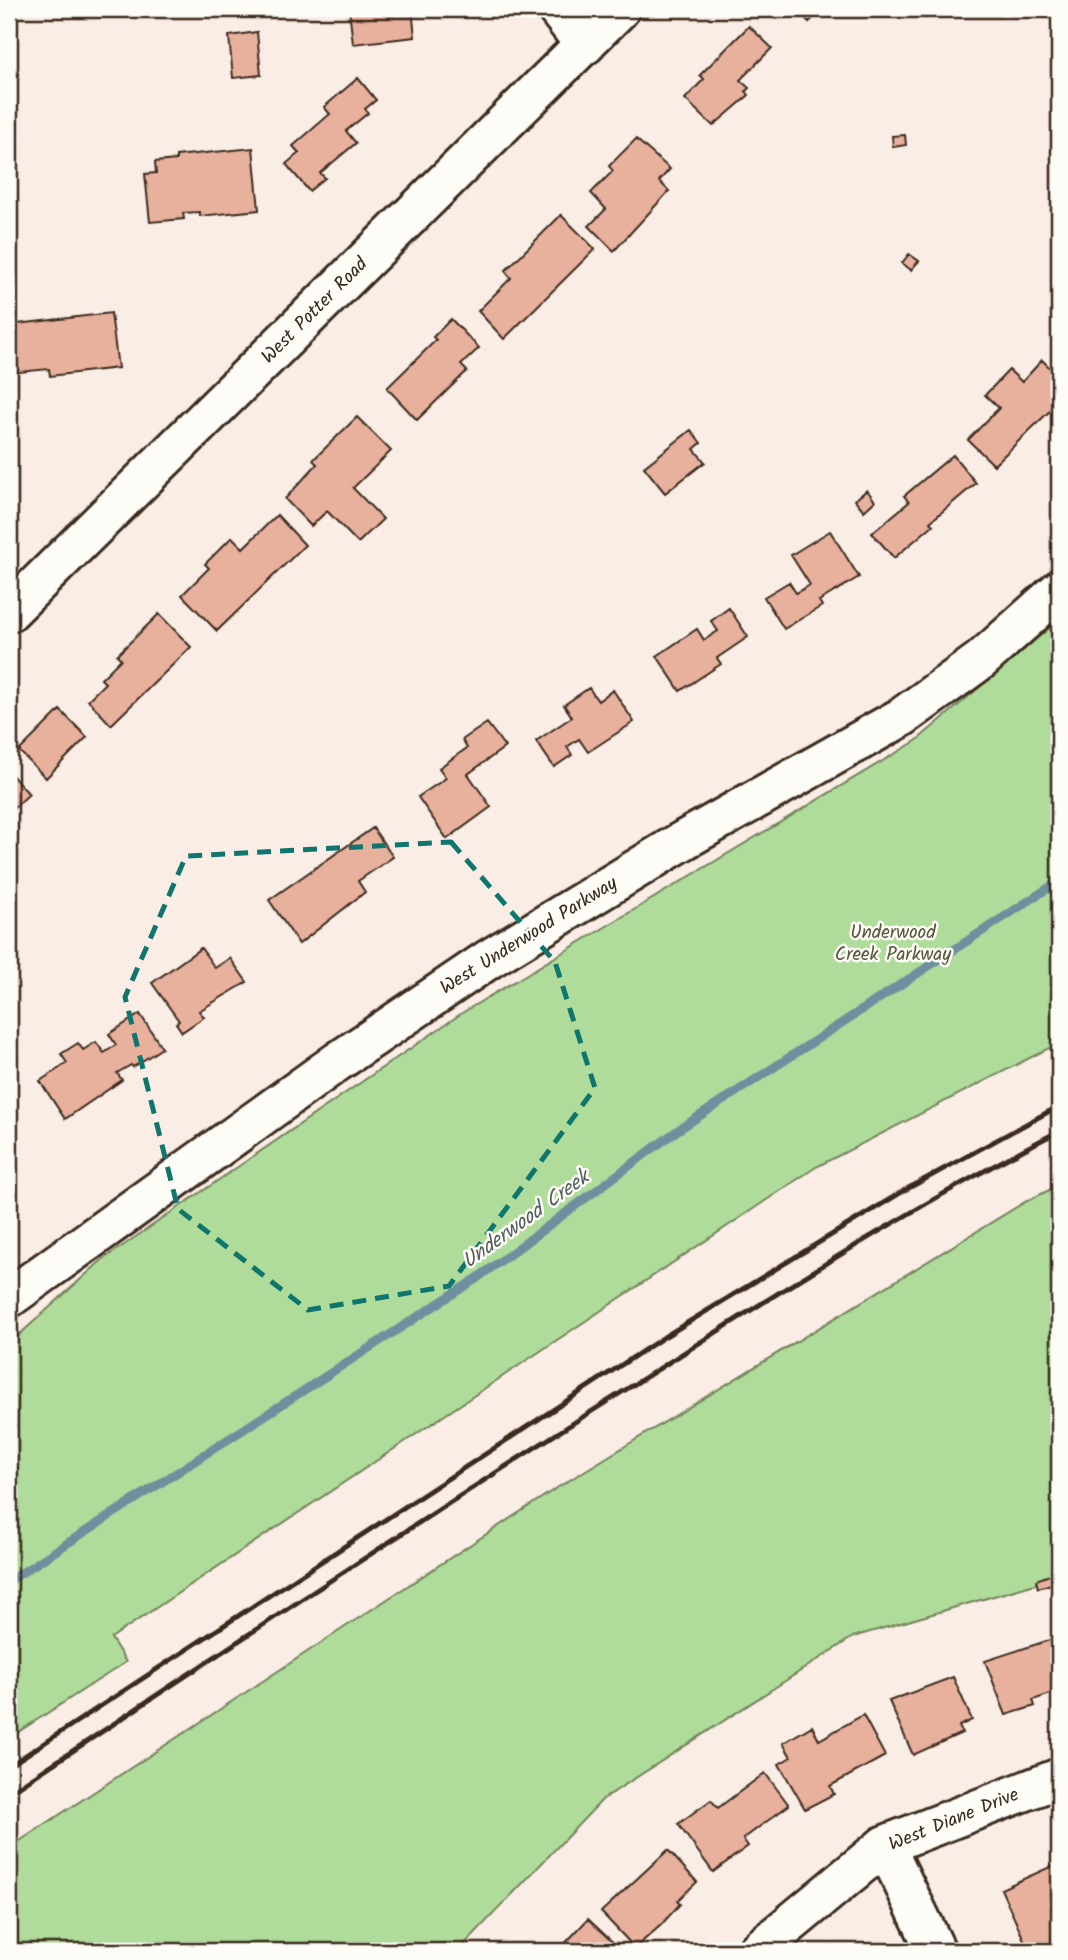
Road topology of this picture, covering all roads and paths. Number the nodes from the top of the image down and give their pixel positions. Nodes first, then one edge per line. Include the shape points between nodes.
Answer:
1 (558, 9) edge
2 (620, 9) edge
3 (585, 45) junction
4 (1059, 590) edge
5 (9, 612) edge
6 (9, 1298) edge
7 (1059, 1778) edge
8 (885, 1845) junction
9 (757, 1951) edge
10 (936, 1951) edge

1 - 3 street
2 - 3 street, West Potter Road
3 - 5 street, West Potter Road
4 - 6 street, West Underwood Parkway via 981,660 902,717 684,840 489,959 337,1062
7 - 8 street, West Diane Drive
8 - 9 street, West Diane Drive
8 - 10 street

